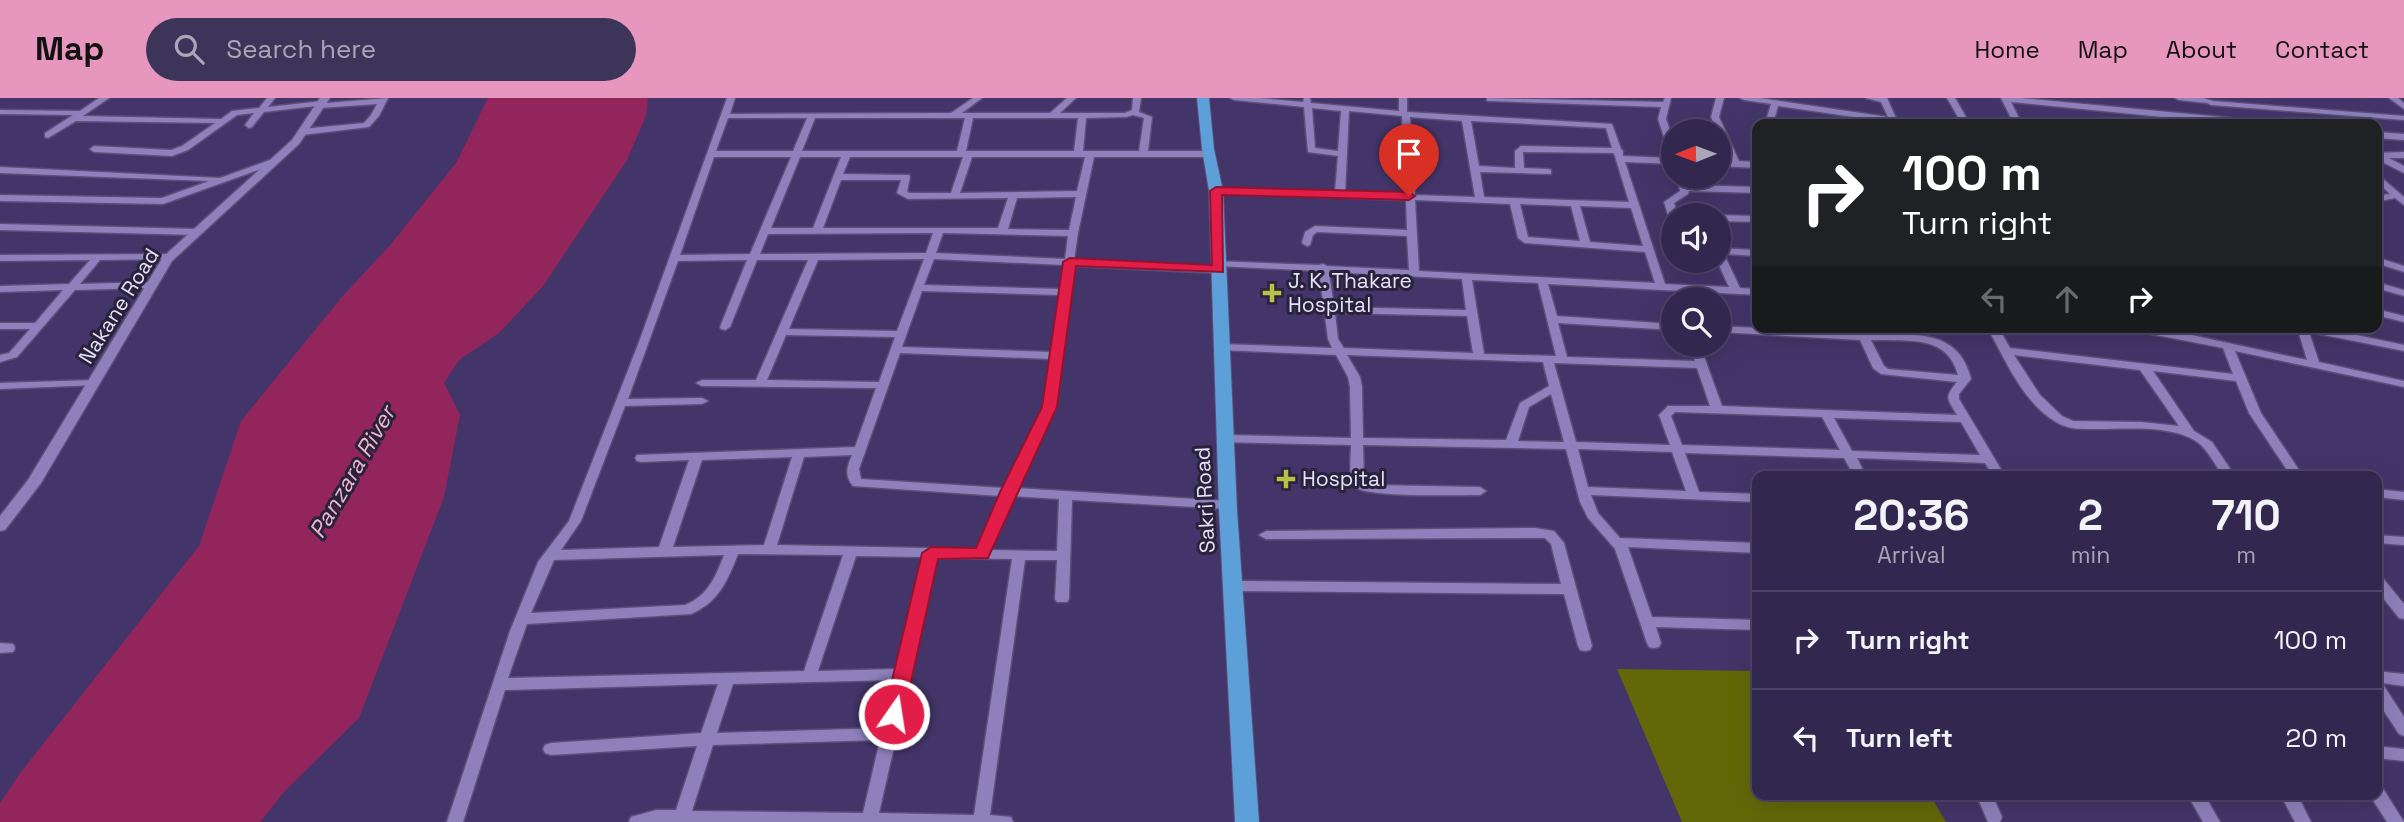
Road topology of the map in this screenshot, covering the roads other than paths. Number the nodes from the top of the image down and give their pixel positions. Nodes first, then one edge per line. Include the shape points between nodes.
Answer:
1 (105, 98) edge
2 (271, 98) edge
3 (731, 98) edge
4 (978, 98) edge
5 (1072, 98) edge
6 (1137, 98) edge
7 (1203, 98) edge
8 (1215, 98) edge
9 (1234, 98) edge
10 (1403, 98) edge
11 (1490, 98) edge
12 (1720, 98) edge
13 (1744, 98) edge
14 (1870, 98) edge
15 (1951, 98) edge
16 (2179, 98) edge
17 (2254, 98) edge
18 (2393, 98) edge
19 (383, 99) edge
20 (1884, 99) edge
21 (2005, 99) edge
22 (1564, 100) edge
23 (1667, 101) edge
24 (2209, 101) edge
25 (322, 102) edge
26 (1307, 102) edge
27 (1775, 103) junction
28 (2265, 107) junction
29 (2404, 107) edge
30 (263, 108) junction
31 (1345, 109) junction
32 (2316, 111) junction
33 (0, 112) edge
34 (1134, 113) junction
35 (1405, 114) junction
36 (954, 115) junction
37 (970, 115) junction
38 (1052, 115) junction
39 (1082, 115) junction
40 (78, 116) junction
41 (724, 116) junction
42 (812, 116) junction
43 (2404, 118) edge
44 (1466, 119) junction
45 (1662, 119) edge
46 (1771, 119) edge
47 (1885, 119) edge
48 (1892, 119) edge
49 (1963, 119) edge
50 (2015, 119) edge
51 (2196, 119) edge
52 (2229, 119) edge
53 (2326, 119) edge
54 (221, 121) junction
55 (1493, 121) junction
56 (1573, 124) junction
57 (249, 125) dead end
58 (302, 132) junction
59 (48, 135) dead end
60 (2382, 135) edge
61 (2404, 137) edge
62 (94, 149) dead end
63 (847, 153) junction
64 (965, 153) junction
65 (1084, 153) junction
66 (1143, 153) junction
67 (710, 154) junction
68 (796, 154) junction
69 (1209, 154) junction
70 (1342, 154) junction
71 (1620, 155) junction
72 (2404, 155) edge
73 (2382, 156) edge
74 (2382, 159) edge
75 (1661, 160) edge
76 (275, 161) junction
77 (1731, 164) edge
78 (1736, 164) junction
79 (1752, 164) edge
80 (1475, 169) junction
81 (0, 170) edge
82 (2404, 170) edge
83 (1520, 171) junction
84 (1548, 172) dead end
85 (839, 177) junction
86 (223, 179) junction
87 (254, 180) junction
88 (2382, 181) edge
89 (1215, 183) junction
90 (1686, 189) edge
91 (1721, 189) edge
92 (1752, 190) edge
93 (1340, 193) junction
94 (1082, 194) junction
95 (1013, 195) junction
96 (2399, 195) edge
97 (954, 196) junction
98 (1409, 196) junction
99 (0, 198) edge
100 (1480, 199) junction
101 (1514, 200) junction
102 (1575, 203) junction
103 (1670, 203) edge
104 (1636, 205) junction
105 (1731, 218) edge
106 (1752, 219) edge
107 (0, 227) edge
108 (817, 230) junction
109 (939, 230) junction
110 (763, 231) junction
111 (1002, 231) junction
112 (198, 232) junction
113 (1073, 233) junction
114 (1412, 233) junction
115 (1307, 243) dead end
116 (1586, 246) junction
117 (1650, 249) junction
118 (1731, 252) edge
119 (1752, 253) edge
120 (815, 256) junction
121 (932, 256) junction
122 (169, 257) junction
123 (752, 257) junction
124 (0, 258) edge
125 (97, 258) junction
126 (674, 258) junction
127 (1070, 262) junction
128 (2382, 262) edge
129 (1218, 266) junction
130 (1323, 267) junction
131 (2404, 269) edge
132 (1414, 272) junction
133 (1728, 273) edge
134 (1466, 275) junction
135 (1542, 280) junction
136 (151, 285) junction
137 (69, 287) junction
138 (1661, 287) joint
139 (2382, 287) edge
140 (920, 288) junction
141 (0, 289) edge
142 (1731, 291) edge
143 (1736, 291) junction
144 (1065, 292) junction
145 (1752, 292) edge
146 (2404, 293) edge
147 (1328, 310) junction
148 (1472, 313) junction
149 (2382, 314) edge
150 (1551, 319) junction
151 (2404, 319) edge
152 (0, 326) edge
153 (37, 326) junction
154 (1661, 326) edge
155 (725, 327) dead end
156 (1731, 329) edge
157 (1752, 330) edge
158 (782, 332) junction
159 (1862, 333) edge
160 (1868, 333) edge
161 (1996, 333) edge
162 (2176, 333) edge
163 (2304, 333) edge
164 (2331, 333) edge
165 (903, 334) junction
166 (2227, 345) junction
167 (1222, 347) junction
168 (2404, 348) edge
169 (897, 350) junction
170 (1338, 350) junction
171 (2007, 351) junction
172 (1057, 356) junction
173 (1479, 357) junction
174 (1699, 357) edge
175 (0, 359) edge
176 (1548, 360) junction
177 (1563, 361) junction
178 (1702, 365) junction
179 (2314, 365) junction
180 (2144, 367) junction
181 (2241, 378) junction
182 (1965, 379) junction
183 (93, 383) junction
184 (702, 383) dead end
185 (2399, 383) edge
186 (760, 384) junction
187 (884, 385) junction
188 (0, 386) edge
189 (1555, 387) junction
190 (2404, 395) edge
191 (702, 401) dead end
192 (621, 403) junction
193 (1717, 408) junction
194 (1826, 413) junction
195 (1965, 419) junction
196 (2189, 432) junction
197 (1225, 439) junction
198 (1358, 441) junction
199 (1511, 444) junction
200 (1569, 446) junction
201 (1678, 449) junction
202 (859, 451) junction
203 (799, 453) junction
204 (1849, 455) junction
205 (697, 456) junction
206 (641, 458) dead end
207 (1989, 459) junction
208 (1857, 471) edge
209 (1996, 471) edge
210 (2226, 471) edge
211 (2294, 471) edge
212 (1480, 491) dead end
213 (1583, 491) junction
214 (1008, 492) junction
215 (2382, 494) edge
216 (1066, 495) junction
217 (1694, 495) junction
218 (2404, 496) edge
219 (1752, 498) edge
220 (1227, 505) junction
221 (0, 526) edge
222 (1266, 535) dead end
223 (2382, 539) edge
224 (2404, 541) edge
225 (1617, 542) junction
226 (1752, 548) edge
227 (733, 549) junction
228 (769, 549) junction
229 (665, 550) junction
230 (851, 551) junction
231 (931, 553) junction
232 (982, 554) junction
233 (551, 555) junction
234 (1019, 555) junction
235 (1063, 556) junction
236 (1232, 586) junction
237 (1569, 589) junction
238 (2382, 592) edge
239 (2404, 594) edge
240 (1062, 599) dead end
241 (2404, 614) edge
242 (522, 619) junction
243 (1647, 622) junction
244 (1752, 625) edge
245 (1654, 643) dead end
246 (1585, 646) dead end
247 (903, 674) junction
248 (809, 677) junction
249 (727, 678) junction
250 (2382, 678) edge
251 (2404, 680) edge
252 (501, 684) junction
253 (2382, 695) edge
254 (2404, 730) edge
255 (890, 734) junction
256 (707, 739) junction
257 (551, 749) dead end
258 (2382, 753) edge
259 (2404, 755) edge
260 (1987, 800) edge
261 (2199, 800) edge
262 (2291, 800) edge
263 (2381, 800) edge
264 (682, 817) junction
265 (1994, 817) dead end
266 (870, 819) junction
267 (981, 821) edge
268 (455, 822) edge
269 (637, 822) edge
270 (1004, 822) edge
271 (1247, 822) edge
272 (2212, 822) edge
273 (2303, 822) edge
274 (2396, 822) edge

1 - 40 street
2 - 30 street
3 - 41 street
4 - 36 street
5 - 38 street
6 - 34 street
7 - 69 main road, Sakri Road
8 - 89 main road, Sakri Road via 1219,146
9 - 26 street
10 - 35 street
11 - 22 street
11 - 55 street
12 - 78 street via 1715,117
13 - 27 street
14 - 20 street
15 - 49 street
16 - 24 street
17 - 28 street
18 - 29 street
19 - 25 street
19 - 58 street via 366,125
20 - 48 street
21 - 50 street
21 - 51 street
22 - 23 street
22 - 56 street
23 - 45 street
24 - 28 street
24 - 52 street
25 - 30 street
25 - 58 street, Nakane Road
26 - 31 street
26 - 70 street via 1311,150
27 - 46 street
27 - 47 street
28 - 32 street
30 - 54 street via 235,113
30 - 57 street
31 - 35 street
31 - 70 street
32 - 43 street
32 - 53 street
33 - 40 street
34 - 39 street
34 - 66 street via 1149,117
35 - 44 street
35 - 98 street
36 - 37 street
36 - 42 street
37 - 38 street
37 - 64 street
38 - 39 street
39 - 65 street
40 - 54 street
40 - 59 street
41 - 42 street
41 - 67 street
42 - 68 street
44 - 55 street
44 - 80 street
54 - 62 street via 172,153
55 - 56 street
56 - 71 street via 1609,127
58 - 76 street, Nakane Road
60 - 61 street
63 - 64 street
63 - 68 street
63 - 85 street
64 - 65 street
64 - 97 street
65 - 66 street
65 - 94 street
66 - 69 street
67 - 68 street
67 - 126 street
68 - 110 street
69 - 89 main road, Sakri Road
70 - 93 street
71 - 75 street
71 - 83 street via 1521,149
71 - 104 street
72 - 73 street
74 - 82 street
76 - 86 street
76 - 87 street, Nakane Road
77 - 78 street
78 - 79 street
80 - 83 street
80 - 100 street
81 - 86 street
83 - 84 street
85 - 97 street via 902,176 906,178 903,195
85 - 108 street
86 - 87 street
86 - 99 street via 155,202
87 - 112 street, Nakane Road
88 - 96 street
89 - 93 street
89 - 129 main road, Sakri Road
90 - 103 street
91 - 92 street
93 - 98 street
94 - 95 street
94 - 113 street
95 - 97 street
95 - 111 street
98 - 100 street
98 - 114 street
100 - 101 street
101 - 102 street
101 - 116 street via 1528,242
102 - 104 street
102 - 116 street
104 - 117 street
105 - 106 street
107 - 112 street
108 - 109 street
108 - 110 street
109 - 111 street
109 - 121 street
110 - 123 street
111 - 113 street
112 - 122 street, Nakane Road
113 - 127 street
114 - 115 street via 1315,229 1308,234
114 - 132 street
116 - 117 street
117 - 138 street
118 - 119 street
120 - 121 street
120 - 123 street
120 - 158 street
121 - 127 street
121 - 140 street
122 - 125 street
122 - 136 street, Nakane Road
123 - 126 street
123 - 155 street
124 - 125 street
125 - 137 street
126 - 192 street
127 - 129 street
127 - 144 street
128 - 131 street
129 - 130 street
129 - 167 main road, Sakri Road
130 - 132 street
130 - 147 street
132 - 134 street
133 - 143 street
134 - 135 street
134 - 148 street
135 - 138 street
135 - 150 street
136 - 137 street
136 - 183 street, Nakane Road
137 - 141 street
137 - 153 street
139 - 146 street
140 - 144 street
140 - 165 street
142 - 143 street
143 - 145 street
144 - 172 street
147 - 148 street
147 - 170 street
148 - 173 street
149 - 151 street
150 - 154 street
150 - 177 street
152 - 153 street
153 - 175 street via 13,355
156 - 157 street
158 - 165 street
158 - 186 street
159 - 182 street via 1885,372
160 - 182 street via 1945,344 1953,350
161 - 171 street
162 - 166 street
163 - 179 street
164 - 168 street
165 - 169 street
166 - 179 street
166 - 181 street
167 - 170 street
167 - 197 main road, Sakri Road
169 - 172 street
169 - 187 street
170 - 173 street
170 - 198 street via 1354,377
171 - 180 street
171 - 196 street via 2039,403 2061,422
172 - 214 street via 1050,407
173 - 176 street
174 - 178 street
176 - 177 street
176 - 189 street
177 - 178 street
178 - 193 street
179 - 185 street
180 - 181 street
180 - 196 street
181 - 211 street via 2255,413
182 - 195 street via 1953,399
183 - 188 street
183 - 221 street, Nakane Road via 34,483
184 - 186 street
185 - 190 street
186 - 187 street
187 - 202 street
189 - 199 street via 1524,405
189 - 200 street
191 - 192 street
192 - 233 street via 575,521
193 - 194 street
193 - 201 street via 1666,411
194 - 195 street
194 - 204 street
195 - 207 street
196 - 210 street via 2205,441
197 - 198 street
197 - 220 main road, Sakri Road
198 - 199 street
198 - 212 street via 1356,476 1367,488
199 - 200 street
200 - 201 street
200 - 213 street
201 - 204 street
201 - 217 street
202 - 203 street
202 - 214 street via 852,469 857,483
203 - 205 street
203 - 228 street
204 - 207 street
204 - 208 street
205 - 206 street
205 - 229 street
207 - 209 street
213 - 217 street
213 - 225 street via 1593,515
214 - 216 street
214 - 232 street
215 - 218 street
216 - 220 street
216 - 235 street
217 - 219 street
220 - 236 main road, Sakri Road
222 - 237 street via 1549,534 1557,543
223 - 224 street
225 - 226 street
225 - 243 street
227 - 228 street
227 - 229 street
227 - 242 street via 718,586 700,606
228 - 230 street
229 - 233 street
230 - 231 street
230 - 248 street
231 - 232 street
231 - 247 street
232 - 234 street
233 - 242 street via 543,564
234 - 235 street
234 - 267 street
235 - 240 street
236 - 237 street
236 - 271 main road, Sakri Road
237 - 246 street
238 - 239 street
238 - 241 street
242 - 252 street
243 - 244 street
243 - 245 street
247 - 248 street
247 - 255 street
248 - 249 street
249 - 252 street
249 - 256 street
250 - 251 street
252 - 268 street
253 - 254 street
255 - 256 street
255 - 266 street
256 - 257 street
256 - 264 street
258 - 259 street
260 - 265 street
261 - 272 street
262 - 273 street
263 - 274 street
264 - 266 street
264 - 269 street
266 - 267 street
267 - 270 street

